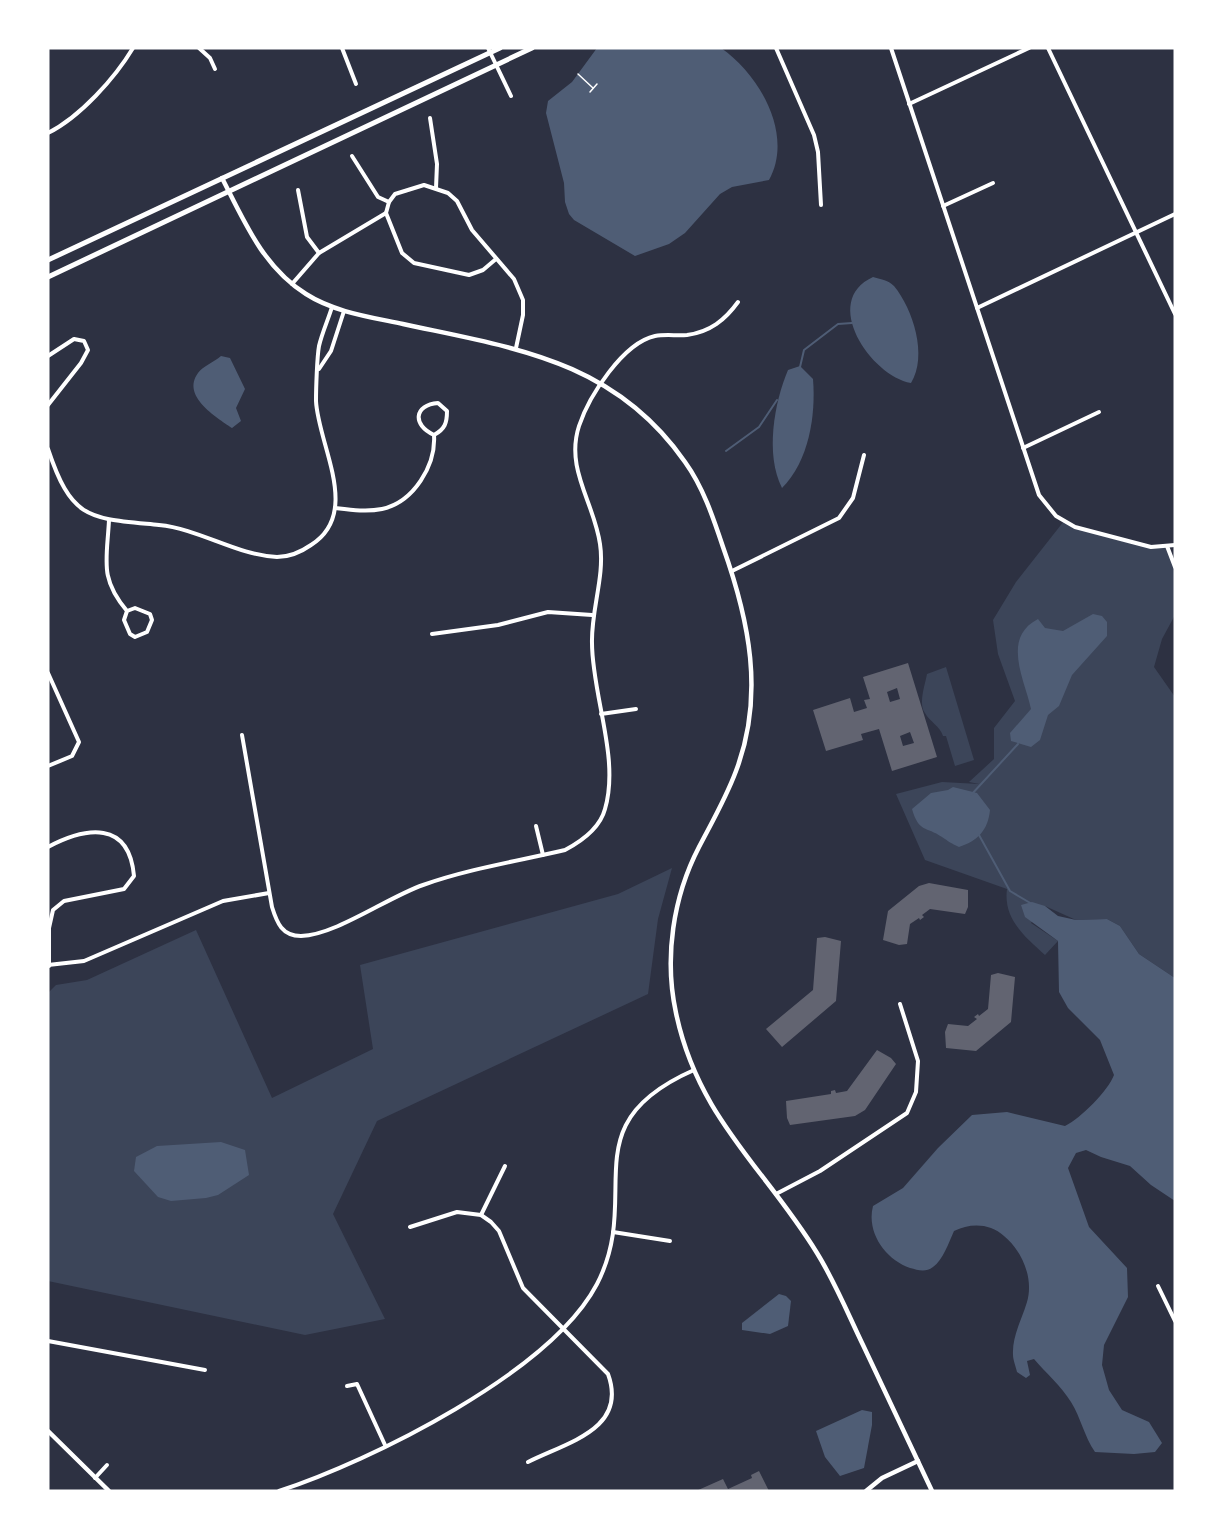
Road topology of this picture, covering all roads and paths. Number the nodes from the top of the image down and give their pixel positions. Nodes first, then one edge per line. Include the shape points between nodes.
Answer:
1 (133, 48) edge
2 (199, 48) edge
3 (342, 48) edge
4 (500, 48) edge
5 (532, 48) edge
6 (776, 48) edge
7 (891, 48) edge
8 (1029, 48) edge
9 (1048, 48) edge
10 (490, 53) edge
11 (496, 65) junction
12 (215, 69) dead end
13 (578, 74) dead end
14 (357, 84) dead end
15 (597, 84) dead end
16 (593, 88) junction
17 (590, 92) dead end
18 (511, 96) dead end
19 (909, 104) junction
20 (430, 118) dead end
21 (48, 133) edge
22 (352, 156) dead end
23 (222, 178) junction
24 (993, 183) dead end
25 (436, 188) junction
26 (298, 190) dead end
27 (229, 192) junction
28 (389, 202) junction
29 (821, 205) dead end
30 (943, 206) junction
31 (386, 213) junction
32 (1175, 214) edge
33 (1136, 233) junction
34 (319, 253) junction
35 (496, 259) junction
36 (48, 260) edge
37 (48, 277) edge
38 (292, 284) junction
39 (738, 302) dead end
40 (333, 307) junction
41 (977, 308) junction
42 (344, 311) junction
43 (1175, 314) edge
44 (516, 348) junction
45 (48, 356) edge
46 (319, 370) junction
47 (603, 383) junction
48 (48, 405) edge
49 (1099, 412) dead end
50 (434, 435) junction
51 (1023, 448) junction
52 (48, 449) edge
53 (864, 454) dead end
54 (336, 508) junction
55 (109, 520) junction
56 (1175, 545) edge
57 (1167, 546) junction
58 (1175, 567) edge
59 (732, 571) junction
60 (127, 611) junction
61 (592, 615) junction
62 (432, 634) dead end
63 (48, 673) edge
64 (636, 710) dead end
65 (601, 714) junction
66 (242, 735) dead end
67 (48, 766) edge
68 (536, 826) dead end
69 (48, 847) edge
70 (543, 855) junction
71 (269, 893) junction
72 (49, 965) edge
73 (900, 1004) dead end
74 (694, 1070) junction
75 (505, 1166) dead end
76 (775, 1195) junction
77 (481, 1215) junction
78 (410, 1227) dead end
79 (613, 1232) junction
80 (670, 1241) dead end
81 (1158, 1286) dead end
82 (1175, 1321) edge
83 (564, 1329) junction
84 (48, 1341) edge
85 (205, 1370) dead end
86 (347, 1386) dead end
87 (48, 1431) edge
88 (385, 1445) junction
89 (918, 1461) junction
90 (528, 1462) dead end
91 (107, 1465) dead end
92 (95, 1478) junction
93 (109, 1491) edge
94 (279, 1491) edge
95 (866, 1491) edge
96 (932, 1491) edge

1 - 21 street via 113,77 65,125
2 - 12 street
3 - 14 street
4 - 10 main road
5 - 11 main road
6 - 29 street via 814,135
7 - 19 street
8 - 19 street
9 - 33 street
10 - 11 street
10 - 23 main road
11 - 18 street
11 - 27 main road
13 - 16 path
15 - 16 path
16 - 17 path
19 - 30 street
20 - 25 street via 437,164
22 - 28 street via 378,196
23 - 27 street
23 - 36 main road
24 - 30 street
25 - 28 street via 424,185 395,194
25 - 35 street via 457,201 472,231
26 - 34 street via 307,237
27 - 37 main road
27 - 38 street via 256,245
28 - 31 street
30 - 41 street
31 - 34 street
31 - 35 street via 402,253 414,263 469,275
32 - 33 street
33 - 41 street
33 - 43 street
34 - 38 street
35 - 44 street via 514,279 523,300
38 - 40 street via 307,296
39 - 47 street via 726,319 706,331 656,336 635,343 619,358
40 - 42 street
40 - 46 street via 319,347
41 - 51 street
42 - 44 street
42 - 46 street via 331,351
44 - 47 street via 563,363
45 - 48 street via 74,339 84,341 88,350
46 - 54 street via 316,403
47 - 59 street via 649,419 685,462 710,508
47 - 61 street via 579,424 573,449 601,546
49 - 51 street
50 - 50 street via 425,431 419,421 420,410 427,404 438,403 447,411 447,422
50 - 54 street via 432,460 421,481 405,498 385,508
51 - 57 street via 1039,495 1056,516 1075,527 1151,547
52 - 55 street via 70,500 85,513
53 - 59 street via 853,498 839,518
54 - 55 street via 316,542 299,553 280,557 259,555 175,526
55 - 60 street via 108,583
56 - 57 street
57 - 58 street
59 - 74 street via 751,650 749,723 730,787 685,879 672,945 675,1008
60 - 60 street via 135,608 150,614 147,632 135,637 130,634 124,620
61 - 62 street via 548,612 498,625
61 - 65 street via 591,646
63 - 67 street via 79,742 72,756
64 - 65 street
65 - 70 street via 610,781 605,810 581,841
66 - 71 street
68 - 70 street
69 - 72 street via 95,830 113,836 127,847 134,876 124,889 64,901 53,910
70 - 71 street via 424,884 343,924 302,936 289,934 278,926
71 - 72 street via 223,901 84,961
73 - 76 street via 918,1061 916,1092 907,1113 820,1171
74 - 76 street via 729,1136
74 - 79 street via 651,1093 624,1126 615,1160
75 - 77 street
76 - 89 street via 817,1252
77 - 78 street via 457,1212
77 - 83 street via 499,1231 523,1288
79 - 80 street
79 - 83 street via 597,1283
81 - 82 street
83 - 88 street via 477,1398
83 - 90 street via 608,1374 614,1389 613,1405 597,1428
84 - 85 street
86 - 88 street via 357,1384
87 - 92 street
88 - 94 street via 322,1477
89 - 95 street via 882,1478
89 - 96 street
91 - 92 street
92 - 93 street

